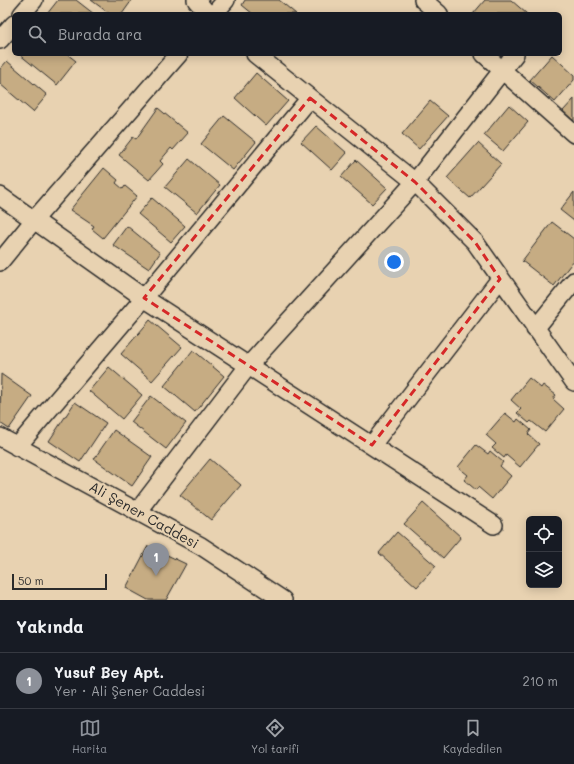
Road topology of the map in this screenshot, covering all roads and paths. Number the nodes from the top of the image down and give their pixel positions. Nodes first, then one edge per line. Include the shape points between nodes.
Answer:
1 (34, 0) edge
2 (196, 0) edge
3 (226, 0) edge
4 (423, 0) edge
5 (24, 12) edge
6 (206, 12) edge
7 (216, 12) edge
8 (437, 12) edge
9 (12, 26) edge
10 (0, 40) edge
11 (177, 56) edge
12 (258, 56) edge
13 (486, 56) edge
14 (513, 56) edge
15 (502, 70) junction
16 (310, 98) junction
17 (574, 134) edge
18 (415, 182) junction
19 (0, 196) edge
20 (34, 220) junction
21 (0, 262) edge
22 (500, 279) junction
23 (574, 281) edge
24 (144, 298) junction
25 (536, 329) junction
26 (249, 365) junction
27 (574, 382) edge
28 (0, 437) edge
29 (372, 445) junction
30 (17, 446) junction
31 (137, 512) junction
32 (494, 525) dead end
33 (283, 600) edge

1 - 5 street
2 - 6 street
3 - 7 street
4 - 8 street
9 - 10 street
11 - 20 street
12 - 16 street
13 - 15 street
14 - 15 street
15 - 17 street
15 - 18 street
16 - 18 street
16 - 24 street
18 - 22 street via 475,242
18 - 26 street
19 - 20 street
20 - 21 street
20 - 24 street
22 - 25 street
22 - 29 street
23 - 25 street
24 - 26 street
24 - 30 street
25 - 27 street
26 - 29 street
26 - 31 street
28 - 30 street, Ali Şener Caddesi
29 - 32 street
30 - 31 street, Ali Şener Caddesi
31 - 33 street, Ali Şener Caddesi via 201,546

